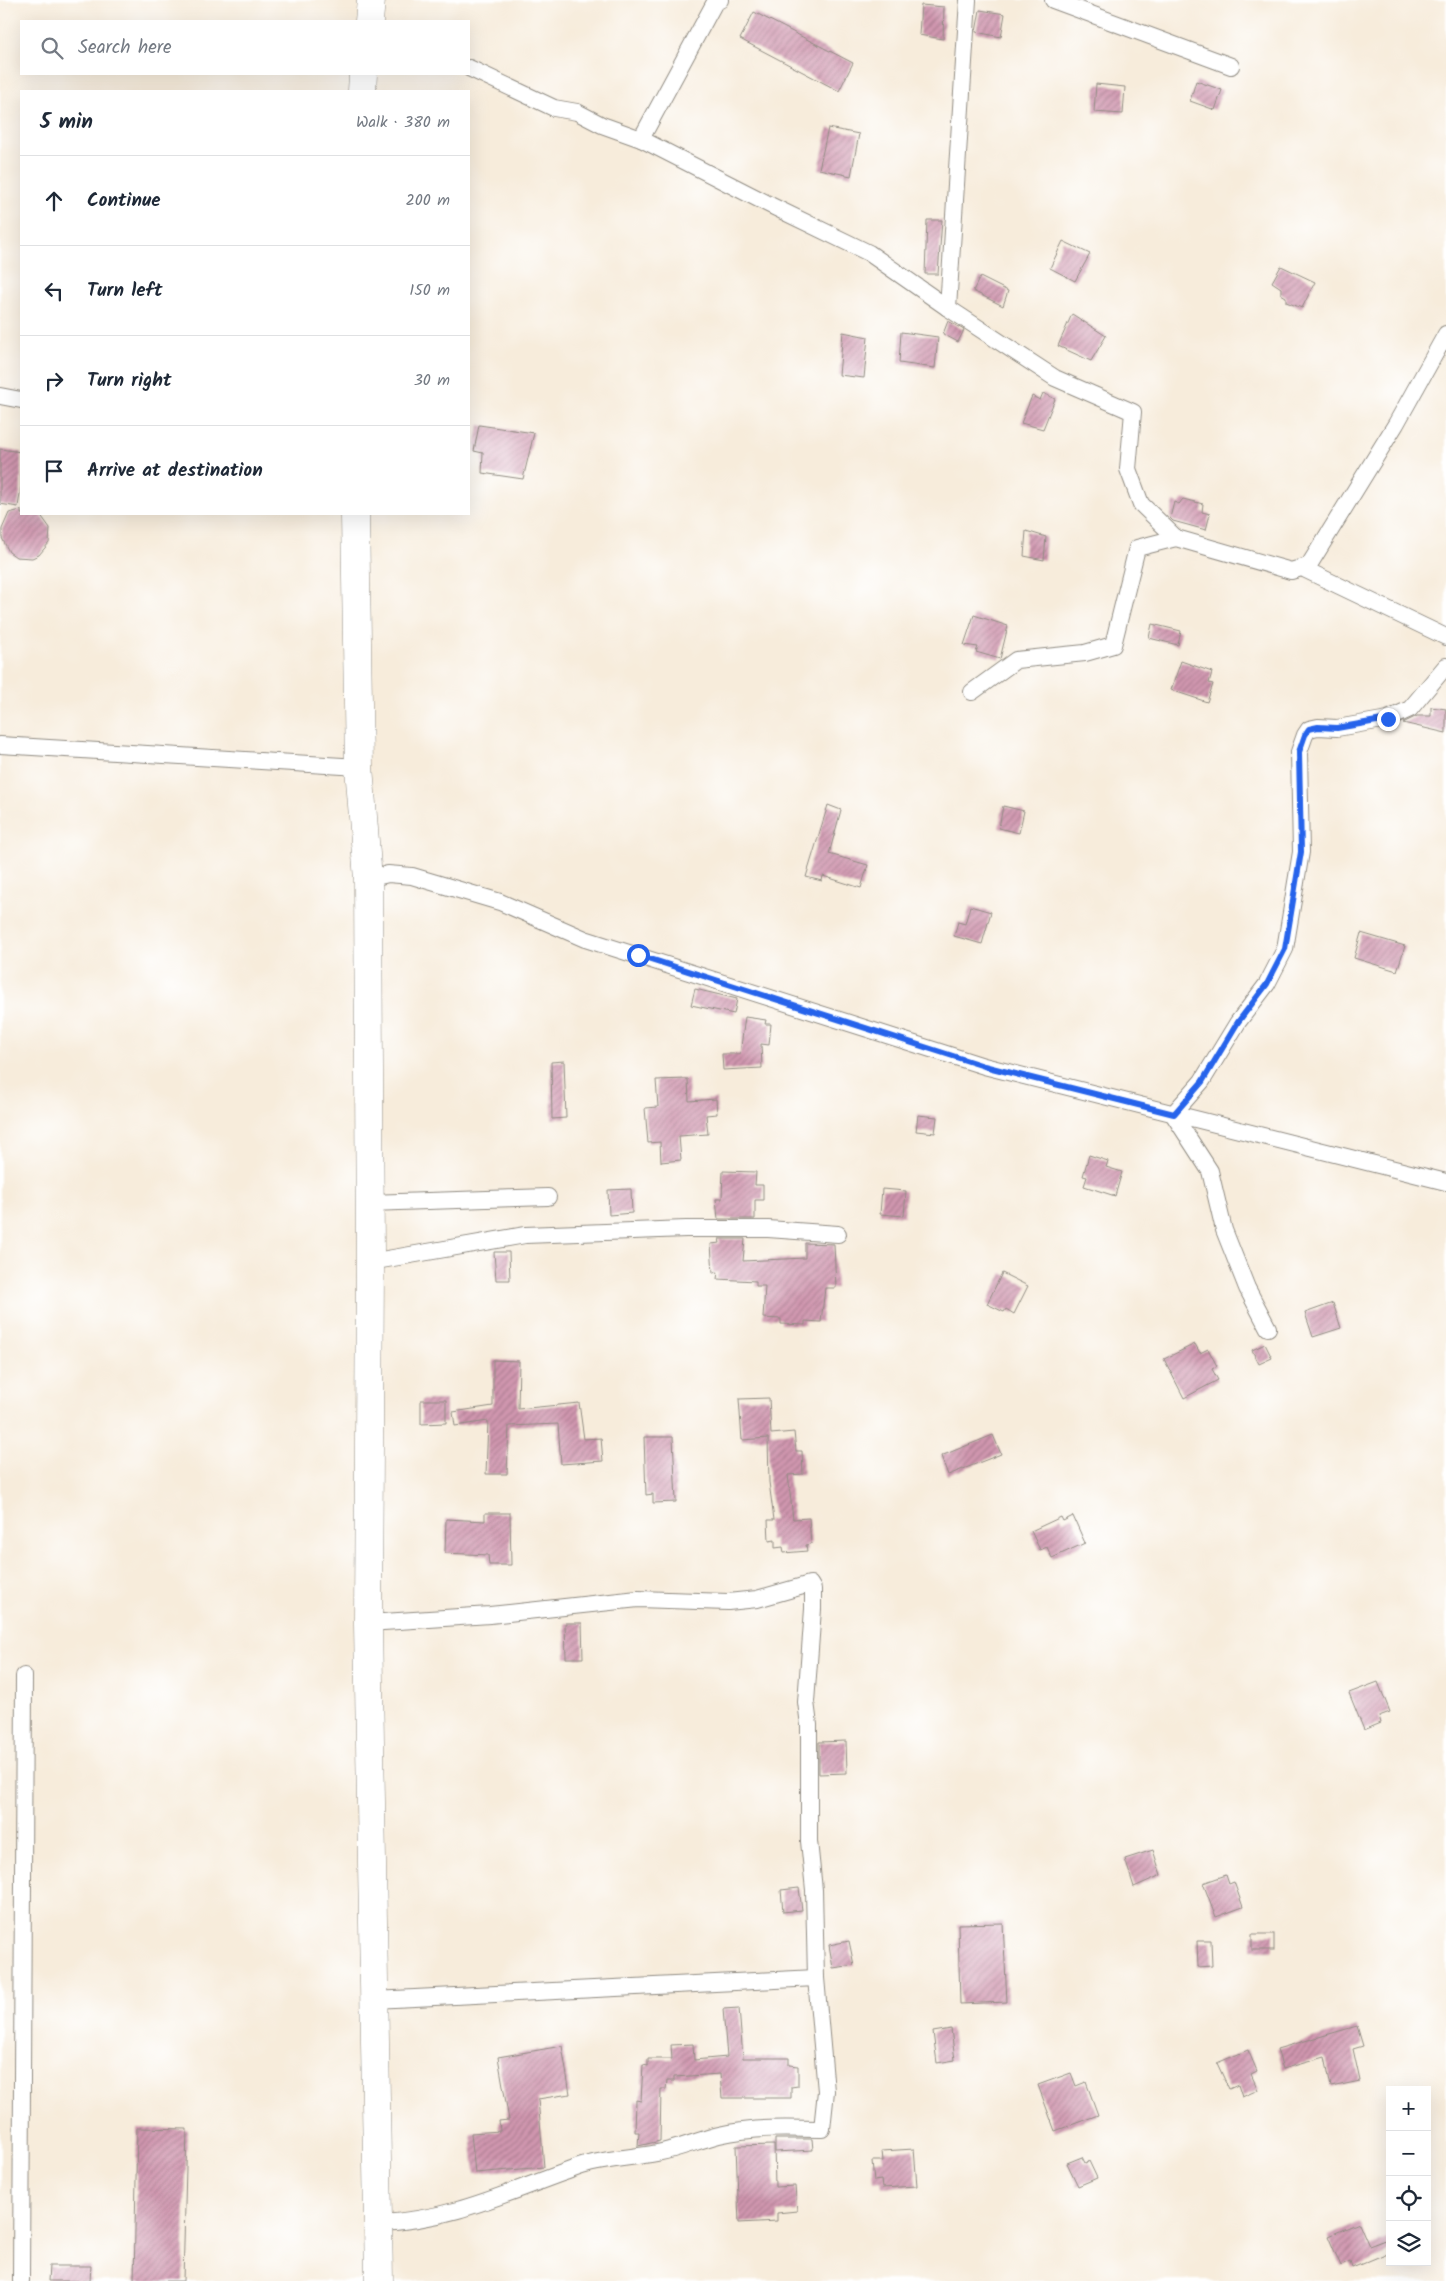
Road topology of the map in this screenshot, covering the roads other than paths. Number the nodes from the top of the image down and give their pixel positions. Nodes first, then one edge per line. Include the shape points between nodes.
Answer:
1 (371, 0) edge
2 (720, 0) edge
3 (968, 0) edge
4 (1053, 0) edge
5 (369, 20) edge
6 (1231, 66) dead end
7 (470, 68) edge
8 (363, 75) edge
9 (362, 90) edge
10 (641, 139) junction
11 (948, 308) junction
12 (1446, 334) edge
13 (0, 396) edge
14 (20, 400) edge
15 (355, 515) edge
16 (1176, 538) junction
17 (1308, 566) junction
18 (1446, 637) edge
19 (1446, 666) edge
20 (972, 692) dead end
21 (0, 745) edge
22 (359, 767) junction
23 (368, 880) junction
24 (1174, 1114) junction
25 (1446, 1182) edge
26 (548, 1197) dead end
27 (370, 1203) junction
28 (838, 1234) dead end
29 (370, 1262) junction
30 (1268, 1328) dead end
31 (368, 1623) junction
32 (24, 1676) dead end
33 (816, 1978) junction
34 (374, 2000) junction
35 (378, 2223) junction
36 (21, 2281) edge
37 (380, 2281) edge

1 - 5 highway
2 - 10 street via 715,2
3 - 11 street
4 - 6 street
7 - 10 street via 554,108 577,112
8 - 9 highway
10 - 11 street via 869,253
11 - 16 street via 1055,378 1133,412 1128,469 1142,504
12 - 17 street via 1396,424
13 - 14 street
15 - 22 highway
16 - 17 street via 1291,572
16 - 20 street via 1137,548 1113,645 1085,652 1016,660
17 - 18 street via 1306,570
19 - 24 street via 1410,709 1388,719 1337,728 1309,729 1305,735 1299,752 1301,852 1285,949 1267,984 1238,1022 1202,1082
21 - 22 street
22 - 23 highway
23 - 24 street via 402,874 500,902 585,939 984,1066
23 - 27 highway
24 - 25 street
24 - 30 street via 1210,1171 1224,1230 1246,1288
26 - 27 street
27 - 29 highway
28 - 29 street via 686,1228 525,1236
29 - 31 highway
31 - 33 street via 490,1615 638,1599 728,1602 758,1599 810,1584 813,1608 806,1702
31 - 34 highway
32 - 36 street
33 - 34 street
33 - 35 street via 826,2091 822,2129 768,2128 720,2135 660,2153 584,2165 452,2213
34 - 35 highway
35 - 37 highway

